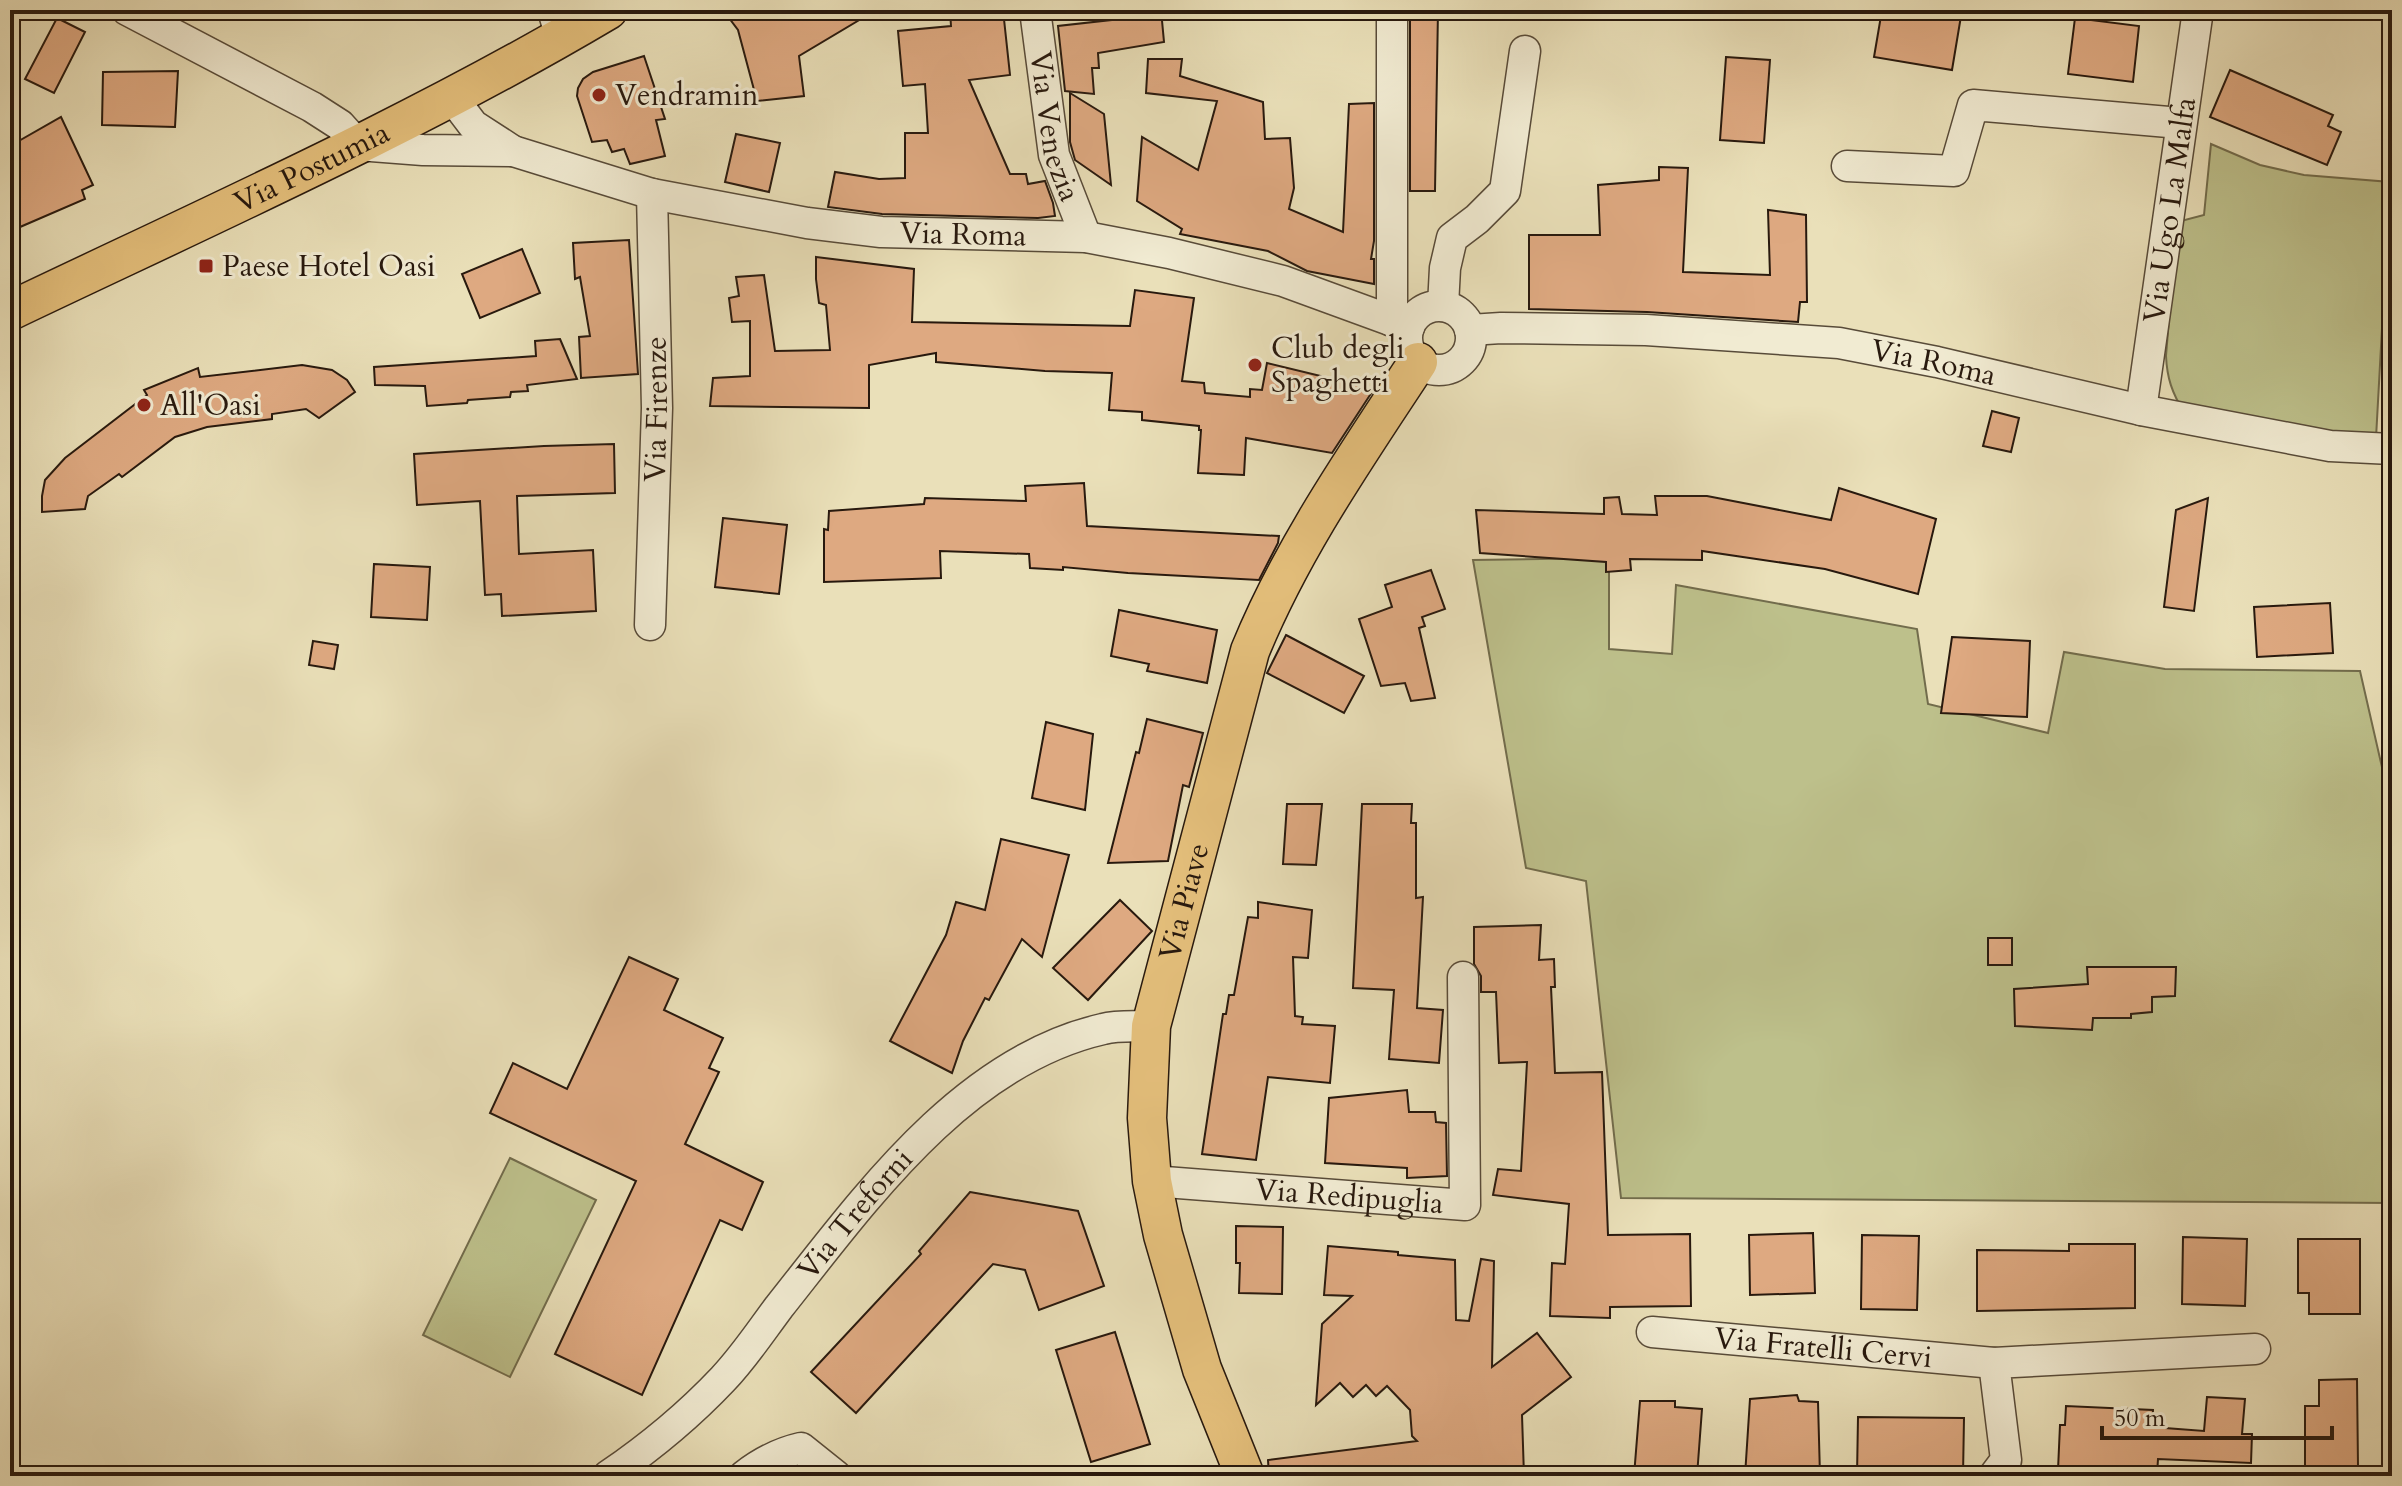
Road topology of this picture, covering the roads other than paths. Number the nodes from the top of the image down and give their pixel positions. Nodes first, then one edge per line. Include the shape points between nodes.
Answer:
1 (127, 10) edge
2 (608, 10) edge
3 (1035, 10) edge
4 (1392, 10) edge
5 (2198, 10) edge
6 (557, 24) edge
7 (1525, 51) dead end
8 (451, 96) junction
9 (2180, 123) junction
10 (358, 145) junction
11 (513, 151) junction
12 (1847, 166) dead end
13 (652, 194) junction
14 (1086, 237) junction
15 (1443, 306) junction
16 (10, 311) edge
17 (1470, 330) junction
18 (1406, 337) junction
19 (2141, 410) junction
20 (2392, 449) edge
21 (650, 625) dead end
22 (1463, 977) dead end
23 (1151, 1026) junction
24 (1152, 1181) junction
25 (1652, 1332) dead end
26 (2255, 1349) dead end
27 (1994, 1363) junction
28 (626, 1471) edge
29 (744, 1476) edge
30 (836, 1476) edge
31 (1245, 1476) edge
32 (1994, 1476) edge

1 - 10 street via 312,107
2 - 6 main road, Via Postumia
3 - 14 street, Via Venezia via 1054,155
4 - 18 street
5 - 9 street, Via Ugo La Malfa
6 - 8 main road, Via Postumia
7 - 15 street via 1505,191 1452,238
8 - 10 main road, Via Postumia
8 - 11 street, Via Roma via 473,125
9 - 12 street via 1973,105 1954,171
9 - 19 street, Via Ugo La Malfa
10 - 11 street, Via Roma
10 - 16 main road, Via Postumia
11 - 13 street, Via Roma
13 - 14 street, Via Roma via 881,232
13 - 21 street, Via Firenze via 657,408
14 - 18 street, Via Roma via 1283,281
15 - 17 street via 1460,313
15 - 18 street via 1422,310
17 - 18 street, Via Roma via 1469,350 1456,365 1436,370
17 - 19 street, Via Roma via 1646,330 1839,343
18 - 23 main road, Via Piave via 1342,477 1270,601 1250,651
19 - 20 street, Via Roma via 2330,446
22 - 24 street, Via Redipuglia via 1465,1205
23 - 24 main road, Via Piave via 1147,1118
23 - 28 street, Via Treforni via 1104,1028 1041,1049 935,1125 873,1189 725,1377
24 - 31 main road, Via Piave via 1202,1369
25 - 27 street, Via Fratelli Cervi
26 - 27 street, Via Fratelli Cervi
27 - 32 street via 2006,1460
29 - 30 street via 761,1463 801,1448

